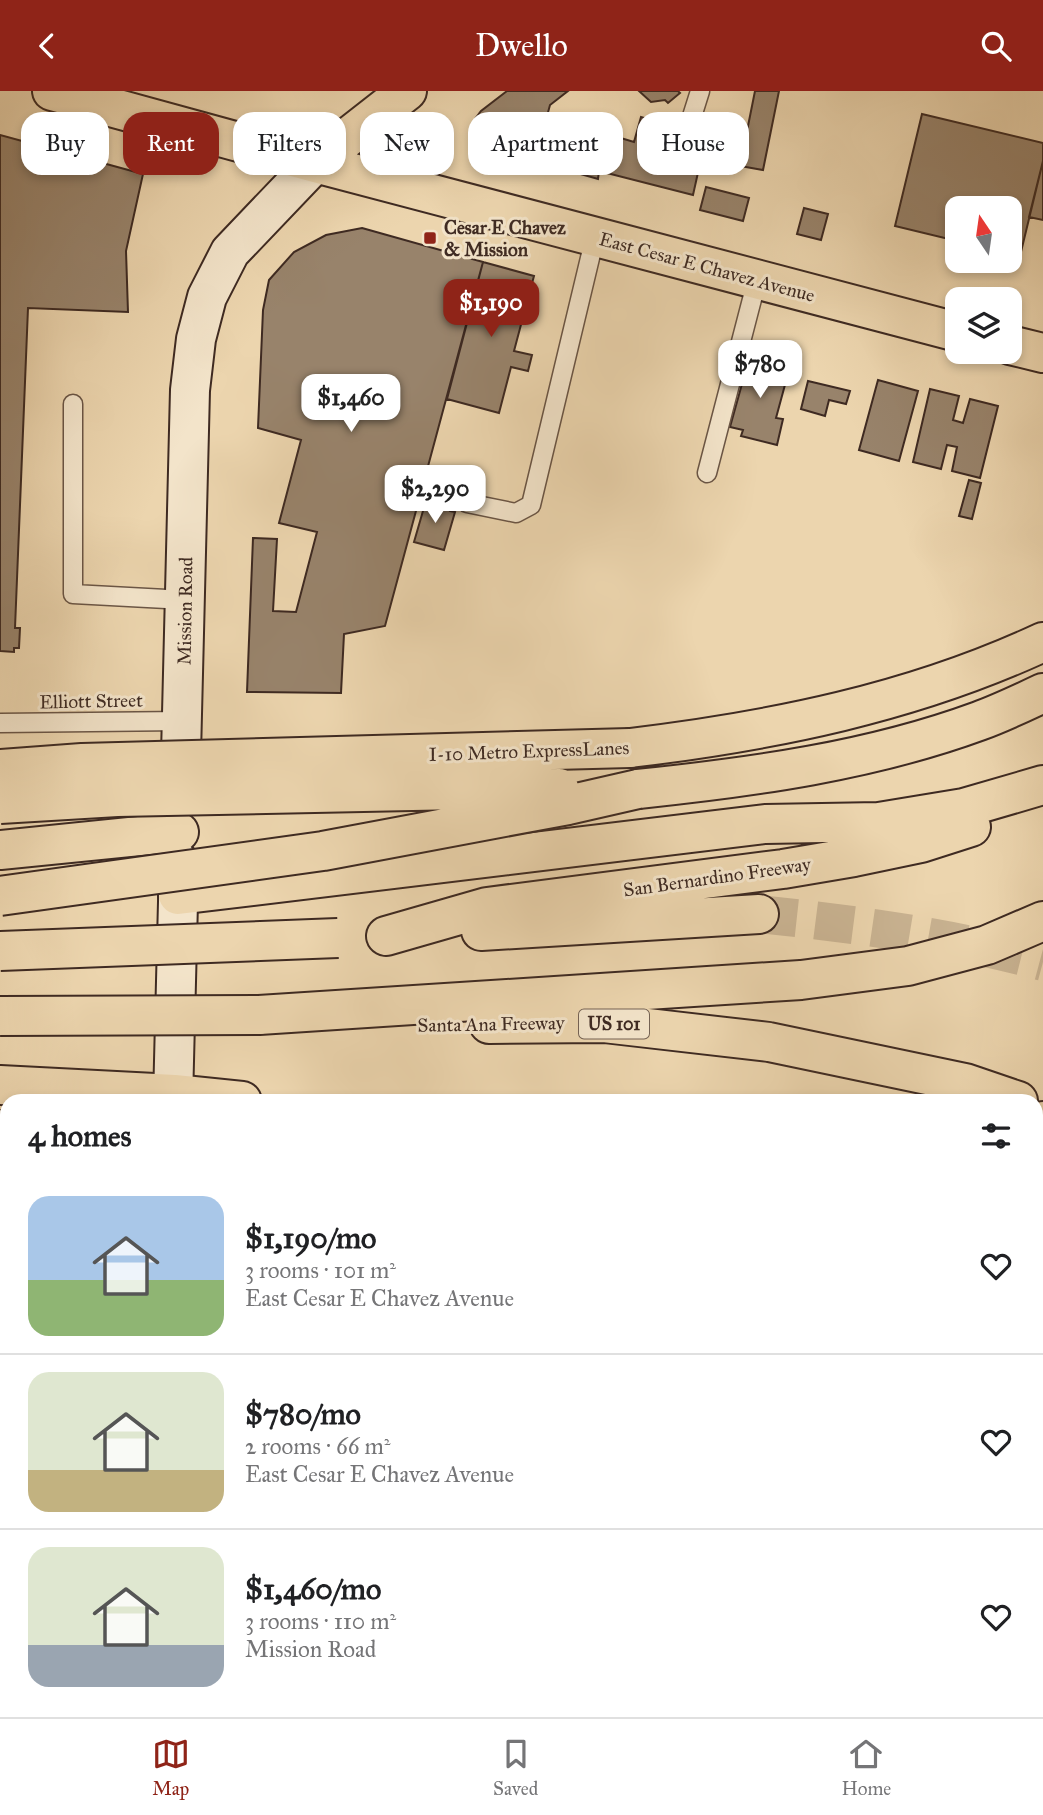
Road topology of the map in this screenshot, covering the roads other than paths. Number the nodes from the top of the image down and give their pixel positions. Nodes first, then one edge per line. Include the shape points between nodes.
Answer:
1 (52, 91) edge
2 (407, 91) edge
3 (700, 91) edge
4 (693, 112) edge
5 (346, 139) edge
6 (233, 140) edge
7 (346, 171) edge
8 (304, 175) edge
9 (595, 237) junction
10 (757, 280) junction
11 (945, 328) edge
12 (1022, 348) edge
13 (1043, 353) edge
14 (73, 404) dead end
15 (707, 473) dead end
16 (467, 503) dead end
17 (185, 600) junction
18 (1043, 642) edge
19 (1043, 693) edge
20 (182, 721) junction
21 (0, 723) edge
22 (0, 769) edge
23 (1043, 785) edge
24 (638, 789) junction
25 (1043, 800) edge
26 (0, 804) edge
27 (179, 832) junction
28 (0, 850) edge
29 (178, 895) junction
30 (0, 896) edge
31 (759, 914) tunnel mouth
32 (1043, 921) edge
33 (386, 936) junction
34 (0, 951) edge
35 (259, 1015) junction
36 (0, 1016) edge
37 (0, 1085) edge
38 (130, 1094) edge
39 (174, 1094) edge
40 (997, 1094) edge

1 - 6 main road, East Cesar E Chavez Avenue
2 - 5 main road
3 - 4 lane
7 - 9 main road, East Cesar E Chavez Avenue
8 - 17 main road, Mission Road via 230,253 207,297 190,390
9 - 10 main road, East Cesar E Chavez Avenue
9 - 16 lane via 531,505 516,513
10 - 11 main road, East Cesar E Chavez Avenue
10 - 15 lane
12 - 13 main road
14 - 17 lane via 73,594
17 - 20 main road, Mission Road
18 - 22 main road, I-10 Metro ExpressLanes, bridge via 927,689 823,717 718,738 629,748
19 - 24 main road, I-10 Metro ExpressLanes via 979,721 891,748 713,781
20 - 21 lane, Elliott Street
20 - 27 main road, Mission Road
23 - 29 main road via 964,808 879,822 765,824
24 - 26 main road, I-10 Metro ExpressLanes, bridge via 117,797
24 - 30 main road, bridge via 323,851
25 - 33 main road, San Bernardino Freeway via 921,843 854,857 487,907
27 - 28 main road
27 - 29 main road, Mission Road
29 - 39 main road, Mission Road
31 - 33 main road
32 - 35 main road via 987,945 908,966 801,980
33 - 34 main road, bridge
35 - 36 main road, Santa Ana Freeway / US 101, bridge
35 - 40 main road, Santa Ana Freeway / US 101 via 313,1027 604,1023 769,1042 965,1083
37 - 38 main road

